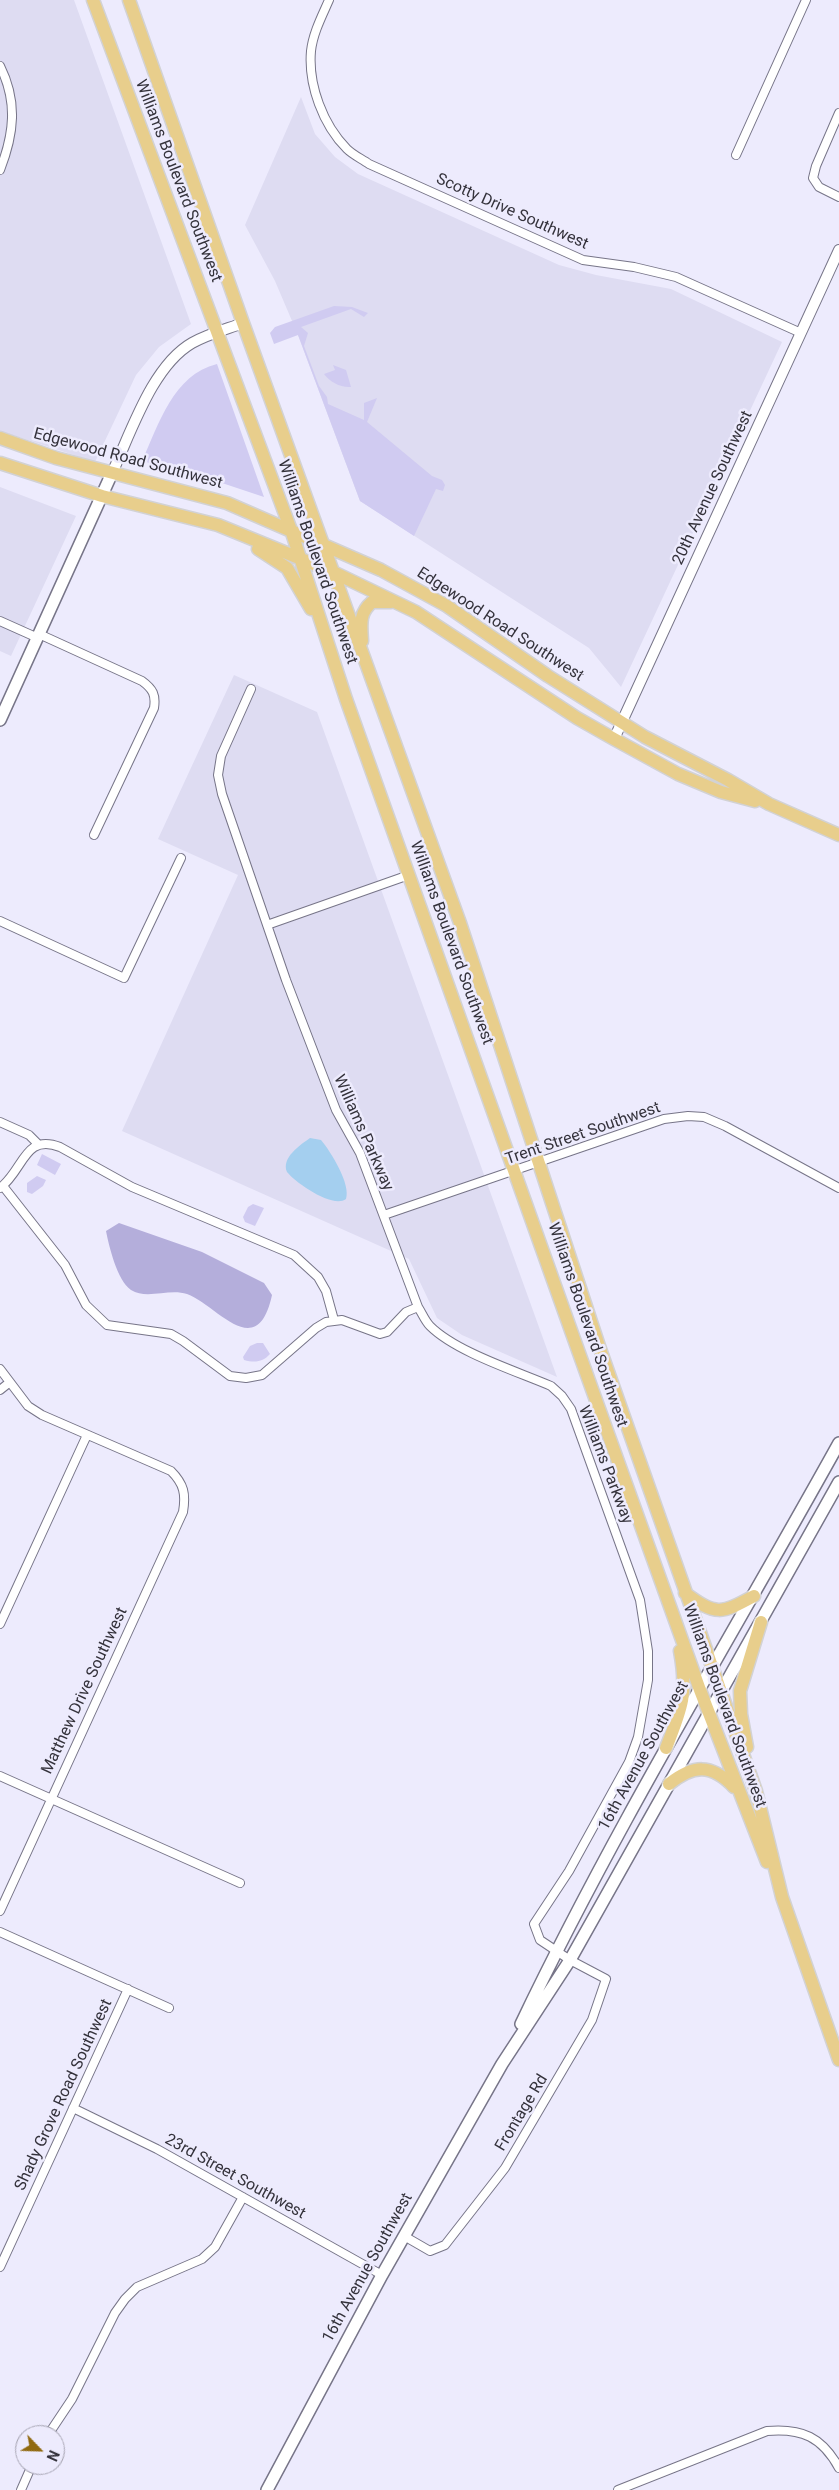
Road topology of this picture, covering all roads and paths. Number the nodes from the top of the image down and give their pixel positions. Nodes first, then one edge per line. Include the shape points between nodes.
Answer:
1 (93, 0) edge
2 (129, 0) edge
3 (329, 0) edge
4 (806, 0) edge
5 (0, 66) edge
6 (839, 113) edge
7 (736, 154) dead end
8 (0, 170) edge
9 (839, 197) edge
10 (839, 250) edge
11 (243, 323) junction
12 (218, 332) junction
13 (801, 333) junction
14 (0, 438) edge
15 (0, 463) edge
16 (112, 473) junction
17 (102, 496) junction
18 (218, 525) junction
19 (291, 530) junction
20 (323, 544) junction
21 (301, 559) junction
22 (333, 572) junction
23 (397, 602) junction
24 (0, 621) edge
25 (39, 636) junction
26 (326, 637) junction
27 (363, 656) junction
28 (251, 689) dead end
29 (0, 720) edge
30 (622, 723) junction
31 (614, 739) junction
32 (769, 804) junction
33 (94, 835) dead end
34 (839, 835) edge
35 (181, 858) dead end
36 (409, 875) junction
37 (0, 921) edge
38 (267, 925) junction
39 (0, 1122) edge
40 (38, 1144) junction
41 (539, 1163) junction
42 (516, 1171) junction
43 (2, 1187) edge
44 (839, 1188) edge
45 (384, 1215) junction
46 (418, 1307) junction
47 (334, 1320) junction
48 (0, 1369) edge
49 (10, 1382) junction
50 (0, 1390) edge
51 (87, 1435) junction
52 (839, 1443) edge
53 (839, 1482) edge
54 (685, 1592) junction
55 (754, 1596) junction
56 (674, 1617) junction
57 (761, 1622) junction
58 (0, 1624) edge
59 (713, 1669) junction
60 (700, 1690) junction
61 (721, 1693) junction
62 (709, 1714) junction
63 (666, 1748) junction
64 (0, 1776) edge
65 (669, 1784) junction
66 (737, 1791) junction
67 (756, 1791) junction
68 (51, 1798) junction
69 (240, 1883) dead end
70 (782, 1897) junction
71 (0, 1911) edge
72 (0, 1932) edge
73 (556, 1951) junction
74 (570, 1960) junction
75 (128, 1989) junction
76 (169, 2008) dead end
77 (839, 2060) edge
78 (502, 2064) junction
79 (73, 2108) junction
80 (242, 2197) junction
81 (404, 2236) junction
82 (0, 2244) edge
83 (8, 2248) junction
84 (0, 2267) edge
85 (382, 2275) junction
86 (55, 2425) edge
87 (839, 2468) edge
88 (28, 2475) edge
89 (21, 2490) edge
90 (267, 2490) edge
91 (618, 2490) edge

1 - 12 main road, Williams Boulevard Southwest
2 - 11 main road, Williams Boulevard Southwest
3 - 13 street, Scotty Drive Southwest via 311,51 312,80 320,108 347,149 369,164 583,260 676,277
4 - 7 street
5 - 8 street via 13,111 10,144
6 - 9 street via 813,178 819,187
10 - 13 street, 20th Avenue Southwest
11 - 12 street
11 - 20 main road, Williams Boulevard Southwest
12 - 16 street via 192,343 171,361 156,381
12 - 19 main road, Williams Boulevard Southwest
13 - 30 street, 20th Avenue Southwest
14 - 16 main road, Edgewood Road Southwest
15 - 17 main road, Edgewood Road Southwest
16 - 17 main road
16 - 19 main road, Edgewood Road Southwest via 227,503
17 - 18 main road, Edgewood Road Southwest
17 - 25 main road
18 - 21 main road, Edgewood Road Southwest
18 - 26 main road via 288,568
19 - 20 main road, Edgewood Road Southwest
19 - 21 main road, Williams Boulevard Southwest
20 - 22 main road, Williams Boulevard Southwest
20 - 30 main road, Edgewood Road Southwest via 381,570 447,606
21 - 22 main road, Edgewood Road Southwest
21 - 26 main road, Williams Boulevard Southwest
22 - 23 main road, Edgewood Road Southwest
22 - 27 main road, Williams Boulevard Southwest
23 - 27 main road via 380,600 364,608 361,616
23 - 31 main road, Edgewood Road Southwest via 442,627 577,718
24 - 25 street
25 - 29 main road
25 - 33 street via 142,681 156,697 154,708
26 - 36 main road, Williams Boulevard Southwest
27 - 41 main road, Williams Boulevard Southwest via 460,922
28 - 38 street, Williams Parkway via 221,756 218,775
30 - 31 street, 20th Avenue Southwest
30 - 32 main road, Edgewood Road Southwest
31 - 32 main road, Edgewood Road Southwest via 678,774
32 - 34 main road, Edgewood Road Southwest
35 - 37 street via 124,978
36 - 38 street
36 - 42 main road, Williams Boulevard Southwest
38 - 45 street, Williams Parkway via 336,1110 360,1153
39 - 40 street via 29,1135
40 - 43 street via 30,1148 15,1174
40 - 47 street via 48,1142 60,1147 132,1187 294,1255 318,1277 326,1291
41 - 42 street, Trent Street Southwest
41 - 44 street, Trent Street Southwest via 664,1119 704,1117
41 - 54 main road, Williams Boulevard Southwest
42 - 45 street, Trent Street Southwest
42 - 56 main road, Williams Boulevard Southwest
43 - 47 street via 65,1265 96,1317 107,1325 171,1334 230,1376 262,1375 316,1328
45 - 46 street, Williams Parkway
46 - 47 street via 406,1312 387,1332 380,1334 350,1322
46 - 73 street, Williams Parkway via 429,1325 444,1338 550,1386 562,1396 571,1410 642,1608 648,1680 638,1737 629,1762 595,1827 534,1924 540,1940
48 - 49 street
49 - 50 street
49 - 51 street via 28,1406
51 - 58 street
51 - 68 street, Matthew Drive Southwest via 171,1471 181,1481 186,1497 183,1512
52 - 55 main road, 16th Avenue Southwest
53 - 57 main road, 16th Avenue Southwest
54 - 55 main road via 704,1607 717,1611 730,1609
54 - 59 main road, Williams Boulevard Southwest
55 - 59 main road, 16th Avenue Southwest
56 - 60 main road, Williams Boulevard Southwest
56 - 63 main road via 685,1692
57 - 61 main road, 16th Avenue Southwest
57 - 67 main road via 740,1691 740,1714
59 - 60 main road, 16th Avenue Southwest
59 - 61 main road, Williams Boulevard Southwest
60 - 62 main road, Williams Boulevard Southwest
60 - 63 main road, 16th Avenue Southwest
61 - 62 main road, 16th Avenue Southwest
61 - 67 main road, Williams Boulevard Southwest
62 - 65 main road, 16th Avenue Southwest
62 - 66 main road, Williams Boulevard Southwest
63 - 73 main road, 16th Avenue Southwest
64 - 68 street
65 - 66 main road via 682,1774 708,1770 723,1776
65 - 74 main road, 16th Avenue Southwest
66 - 70 main road, Williams Boulevard Southwest
67 - 70 main road, Williams Boulevard Southwest
68 - 69 street
68 - 71 street, Matthew Drive Southwest
70 - 77 main road, Williams Boulevard Southwest
72 - 75 street
73 - 74 street, Williams Parkway
73 - 78 main road, 16th Avenue Southwest
74 - 78 main road, 16th Avenue Southwest
74 - 81 street, Frontage Rd via 606,1979 592,2020 505,2168 445,2245 430,2251
75 - 76 street
75 - 79 street, Shady Grove Road Southwest
78 - 81 main road, 16th Avenue Southwest
79 - 80 street, 23rd Street Southwest via 157,2149
79 - 83 street, Shady Grove Road Southwest
80 - 85 street, 23rd Street Southwest
80 - 86 street via 215,2247 202,2259 136,2286 125,2299
81 - 85 main road, 16th Avenue Southwest
82 - 83 street
83 - 84 street, Shady Grove Road Southwest
85 - 90 main road, 16th Avenue Southwest
87 - 91 street via 822,2444 805,2434 786,2429 767,2430
88 - 89 street

